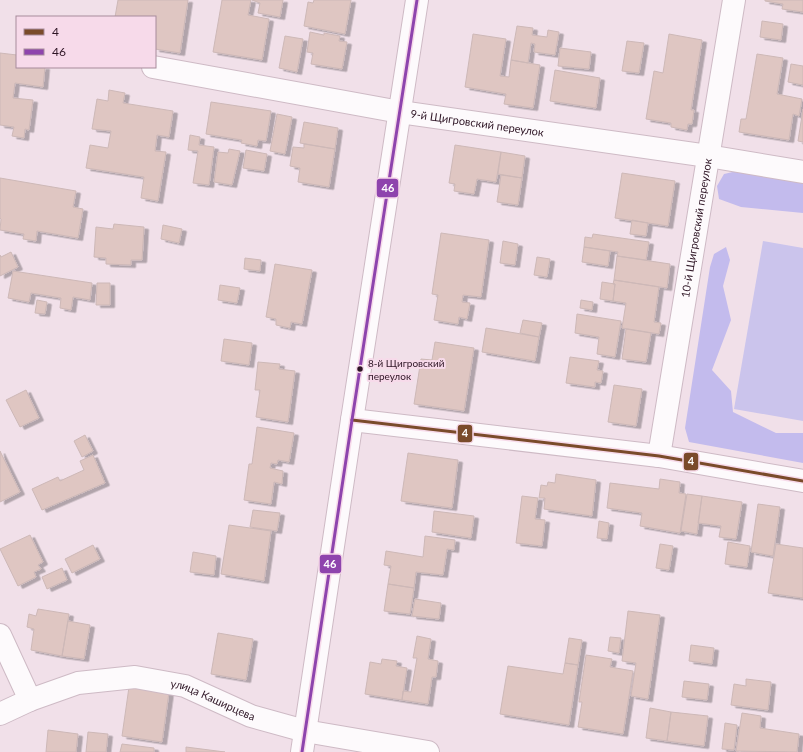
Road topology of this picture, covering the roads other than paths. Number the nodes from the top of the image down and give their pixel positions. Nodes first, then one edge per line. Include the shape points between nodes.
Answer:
1 (418, 0) edge
2 (734, 0) edge
3 (156, 68) edge
4 (400, 112) junction
5 (708, 156) junction
6 (803, 172) edge
7 (352, 420) junction
8 (660, 456) junction
9 (803, 481) edge
10 (0, 635) edge
11 (30, 700) junction
12 (0, 714) edge
13 (305, 731) junction
14 (302, 752) edge
15 (428, 752) edge

1 - 4 street
2 - 5 street, 10-й Щигровский переулок
3 - 4 street, 9-й Щигровский переулок
4 - 5 street, 9-й Щигровский переулок
4 - 7 street
5 - 6 street, 9-й Щигровский переулок
5 - 8 street, 10-й Щигровский переулок
7 - 8 street
7 - 13 street
8 - 9 street
10 - 11 street
11 - 12 street, улица Каширцева
11 - 13 street, улица Каширцева via 78,683 135,676 185,686 252,716
13 - 14 street
13 - 15 street, улица Каширцева

